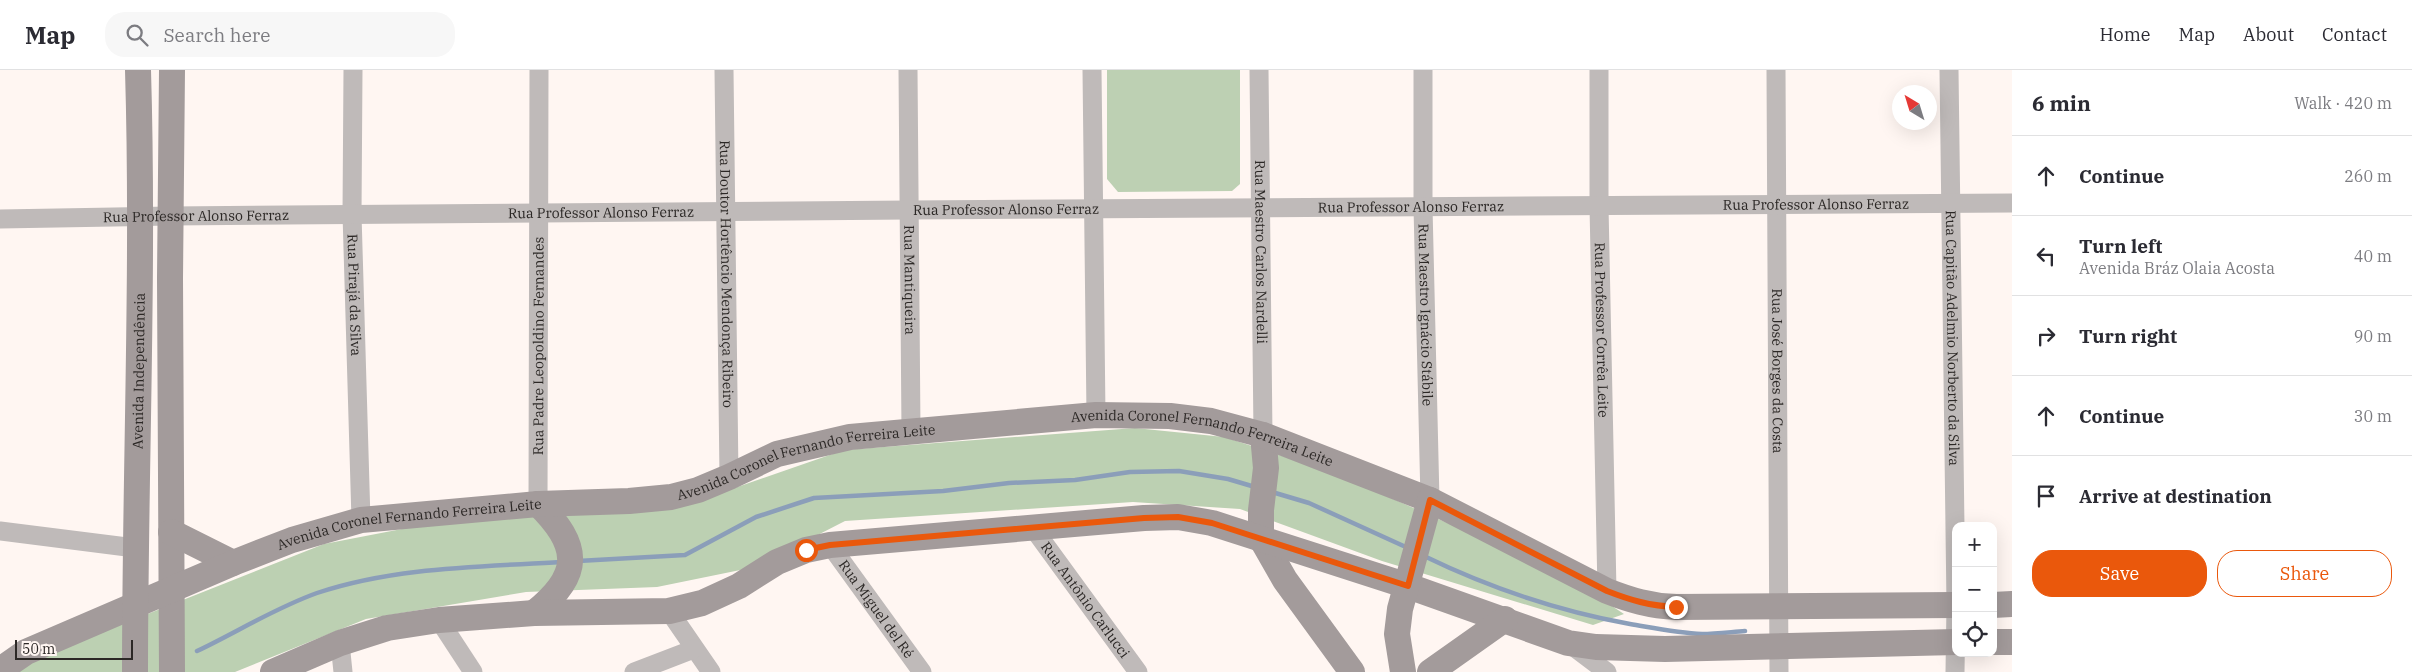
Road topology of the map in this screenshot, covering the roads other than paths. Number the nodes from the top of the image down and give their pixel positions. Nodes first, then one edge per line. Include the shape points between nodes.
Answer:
1 (138, 70) edge
2 (172, 70) edge
3 (353, 70) edge
4 (539, 70) edge
5 (724, 70) edge
6 (908, 70) edge
7 (1092, 70) edge
8 (1260, 70) edge
9 (1423, 70) edge
10 (1599, 70) edge
11 (1776, 70) edge
12 (1949, 70) edge
13 (2012, 203) edge
14 (1950, 204) junction
15 (1777, 205) junction
16 (1599, 206) junction
17 (1261, 208) junction
18 (1423, 208) junction
19 (909, 210) junction
20 (1094, 210) junction
21 (725, 212) junction
22 (539, 213) junction
23 (352, 214) junction
24 (171, 216) junction
25 (140, 217) junction
26 (0, 219) edge
27 (1096, 416) junction
28 (911, 431) junction
29 (1263, 435) junction
30 (729, 477) junction
31 (1430, 500) junction
32 (538, 504) junction
33 (361, 520) junction
34 (1033, 528) junction
35 (0, 531) edge
36 (171, 532) junction
37 (1261, 538) junction
38 (830, 545) junction
39 (135, 548) junction
40 (233, 563) junction
41 (1413, 563) junction
42 (1955, 567) edge
43 (172, 588) junction
44 (1607, 591) junction
45 (2012, 604) edge
46 (135, 605) junction
47 (1952, 605) edge
48 (1997, 605) edge
49 (1779, 607) junction
50 (669, 611) junction
51 (534, 613) junction
52 (1505, 619) junction
53 (439, 620) junction
54 (1952, 642) edge
55 (1997, 642) edge
56 (2012, 642) edge
57 (340, 643) junction
58 (1568, 643) junction
59 (694, 649) junction
60 (1955, 657) edge
61 (1779, 660) edge
62 (297, 667) edge
63 (0, 670) edge
64 (135, 672) edge
65 (172, 672) edge
66 (273, 672) edge
67 (343, 672) edge
68 (473, 672) edge
69 (634, 672) edge
70 (711, 672) edge
71 (922, 672) edge
72 (1138, 672) edge
73 (1352, 672) edge
74 (1403, 672) edge
75 (1430, 672) edge
76 (1607, 672) edge
77 (1955, 672) edge

1 - 25 street, Avenida Independência
2 - 24 street
3 - 23 street, Rua Pirajá da Silva
4 - 22 street, Rua Padre Leopoldino Fernandes
5 - 21 street, Rua Doutor Hortêncio Mendonça Ribeiro
6 - 19 street, Rua Mantiqueira
7 - 20 street
8 - 17 street, Rua Maestro Carlos Nardelli
9 - 18 street, Rua Maestro Ignácio Stábile
10 - 16 street, Rua Professor Corrêa Leite
11 - 15 street, Rua José Borges da Costa
12 - 14 street, Rua Capitão Adelmio Norberto da Silva
13 - 14 street, Rua Professor Alonso Ferraz
14 - 15 street, Rua Professor Alonso Ferraz
14 - 42 street, Rua Capitão Adelmio Norberto da Silva
15 - 16 street, Rua Professor Alonso Ferraz
15 - 49 street, Rua José Borges da Costa
16 - 18 street, Rua Professor Alonso Ferraz
16 - 44 street, Rua Professor Corrêa Leite
17 - 18 street, Rua Professor Alonso Ferraz
17 - 20 street, Rua Professor Alonso Ferraz
17 - 29 street, Rua Maestro Carlos Nardelli
18 - 31 street, Rua Maestro Ignácio Stábile
19 - 20 street, Rua Professor Alonso Ferraz
19 - 21 street, Rua Professor Alonso Ferraz
19 - 28 street, Rua Mantiqueira
20 - 27 street
21 - 22 street, Rua Professor Alonso Ferraz
21 - 30 street, Rua Doutor Hortêncio Mendonça Ribeiro
22 - 23 street, Rua Professor Alonso Ferraz
22 - 32 street, Rua Padre Leopoldino Fernandes
23 - 24 street, Rua Professor Alonso Ferraz
23 - 33 street, Rua Pirajá da Silva
24 - 25 street, Rua Professor Alonso Ferraz
24 - 36 street
25 - 26 street, Rua Professor Alonso Ferraz
25 - 39 street, Avenida Independência
27 - 28 street, Avenida Coronel Fernando Ferreira Leite
27 - 29 street, Avenida Coronel Fernando Ferreira Leite via 1170,416 1211,421
28 - 30 street, Avenida Coronel Fernando Ferreira Leite via 815,444 776,454
29 - 31 street, Avenida Coronel Fernando Ferreira Leite
29 - 37 street via 1266,468
30 - 32 street, Avenida Coronel Fernando Ferreira Leite via 670,497
31 - 41 street
31 - 44 street, Avenida Coronel Fernando Ferreira Leite
32 - 33 street, Avenida Coronel Fernando Ferreira Leite
32 - 51 street via 556,521 567,539 570,560 565,581 552,599
33 - 40 street, Avenida Coronel Fernando Ferreira Leite via 292,540
34 - 37 street via 1178,517 1212,523
34 - 38 street
34 - 72 street, Rua Antônio Carlucci
35 - 39 street
36 - 40 street
36 - 43 street
37 - 41 street
37 - 73 street via 1286,580
38 - 50 street via 806,550 777,562 739,586 702,603
38 - 71 street, Rua Miguel del Ré
39 - 46 street, Avenida Independência
40 - 43 street, Avenida Coronel Fernando Ferreira Leite
41 - 52 street
41 - 74 street via 1400,609 1397,634
43 - 46 street, Avenida Coronel Fernando Ferreira Leite
43 - 65 street
44 - 49 street, Avenida Coronel Fernando Ferreira Leite via 1655,606
45 - 48 street
46 - 63 street, Avenida Coronel Fernando Ferreira Leite via 26,652
46 - 64 street, Avenida Independência
47 - 49 street, Avenida Coronel Fernando Ferreira Leite
49 - 61 street, Rua José Borges da Costa
50 - 51 street
50 - 59 street
51 - 53 street
52 - 58 street
52 - 75 street
53 - 57 street via 388,628
53 - 68 street
54 - 61 street
55 - 56 street
57 - 62 street
57 - 67 street
58 - 61 street
58 - 76 street
59 - 69 street
59 - 70 street
60 - 77 street, Rua Capitão Adelmio Norberto da Silva
62 - 66 street

